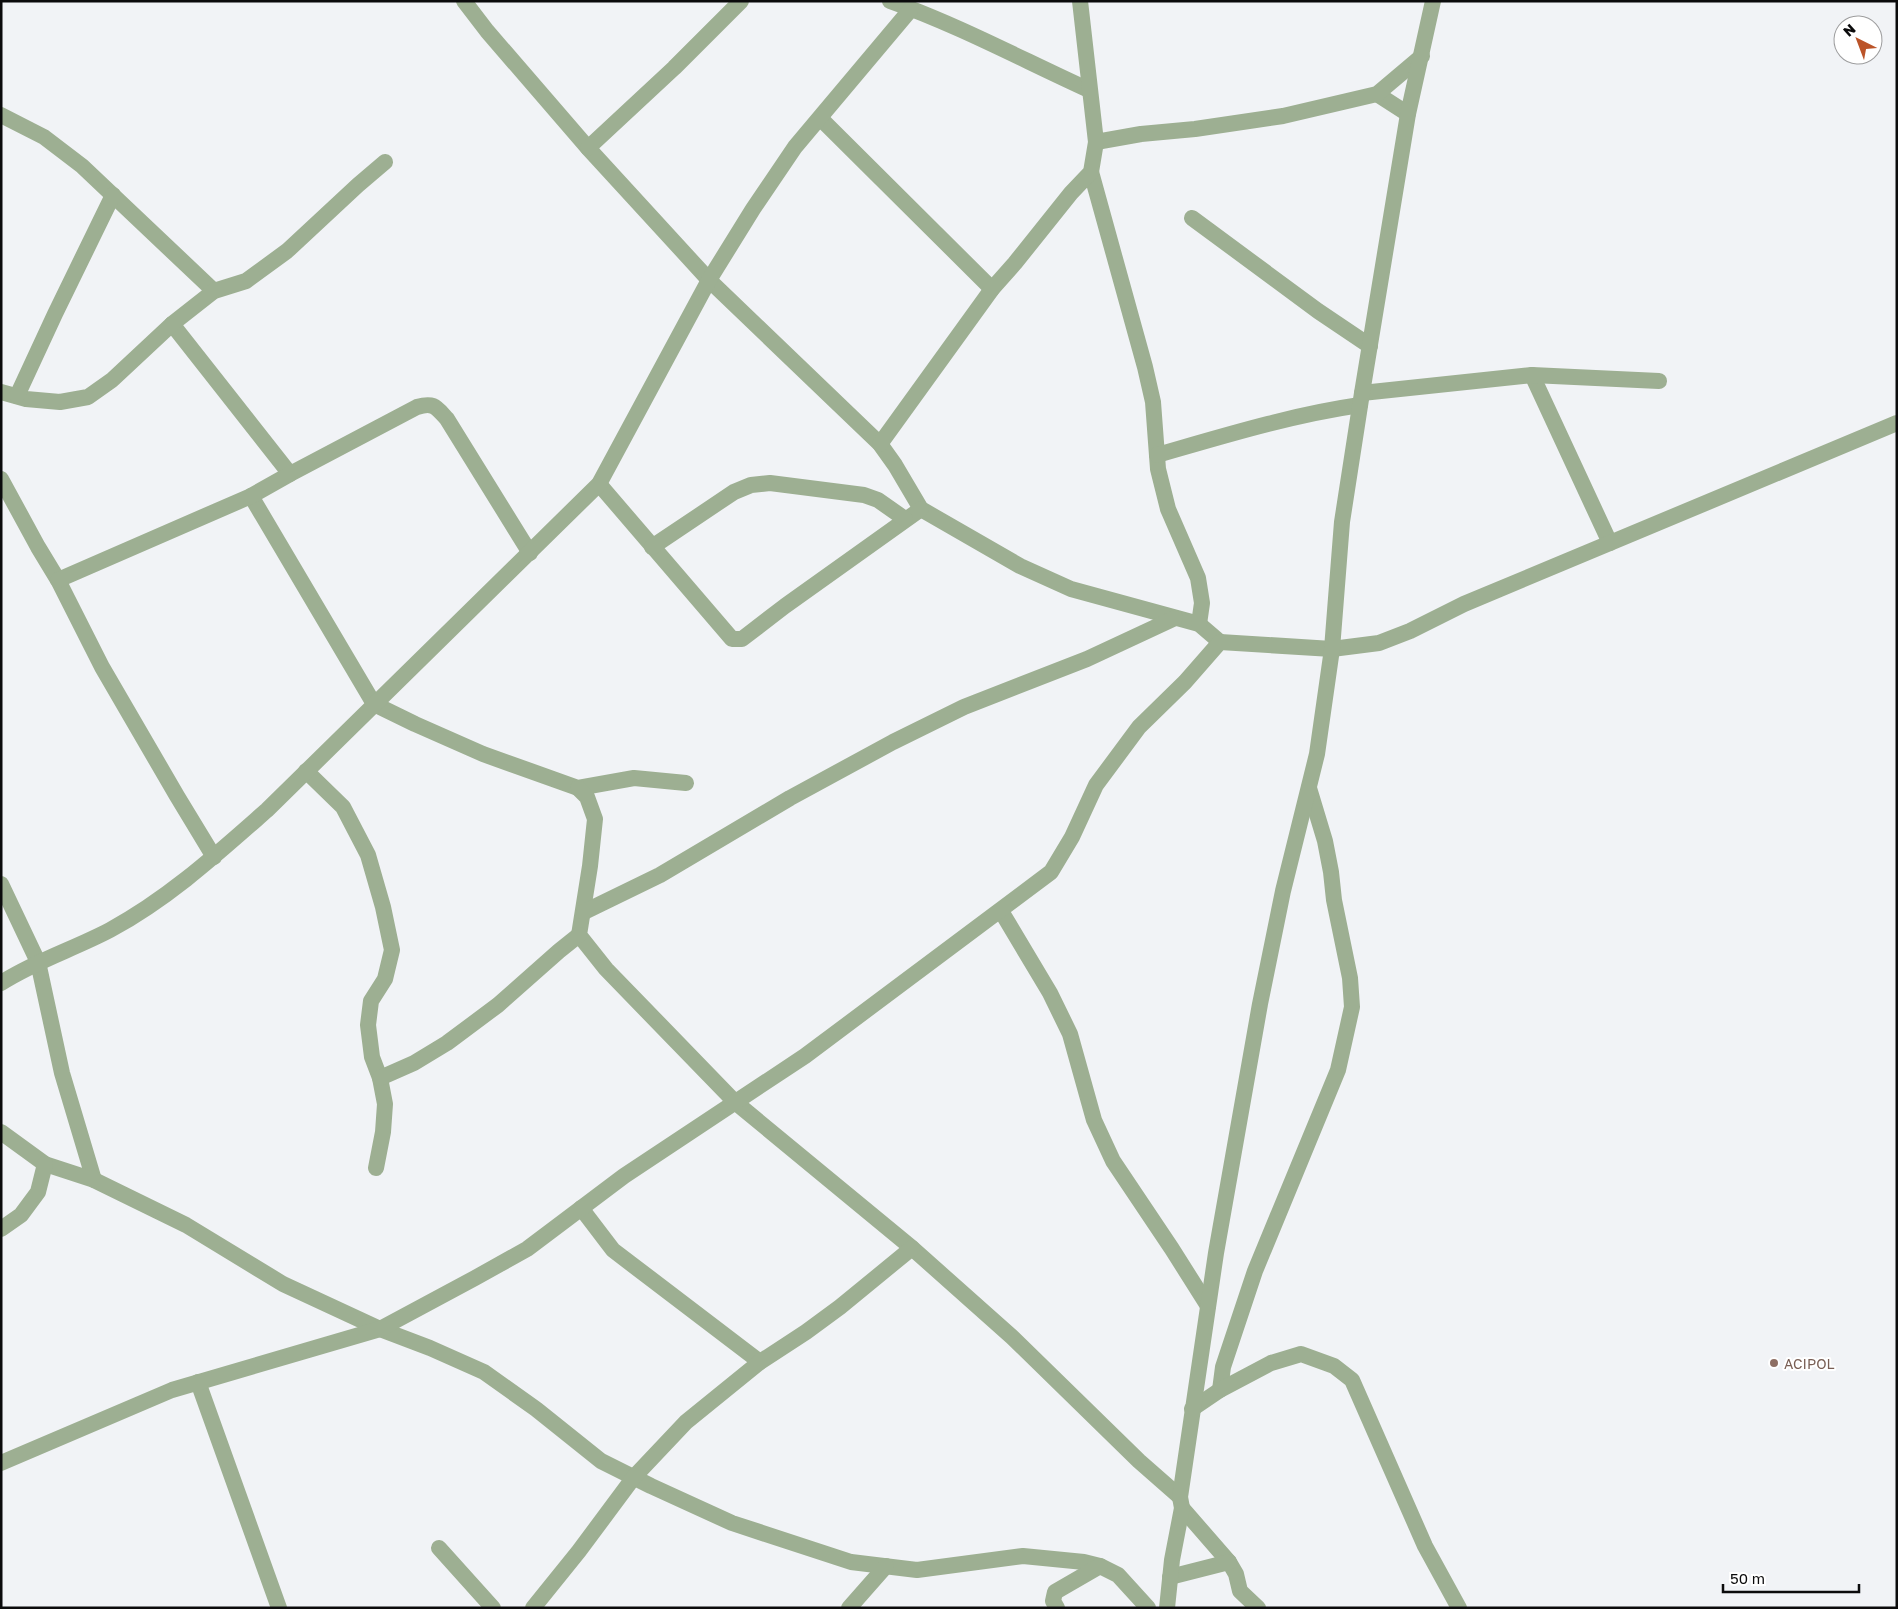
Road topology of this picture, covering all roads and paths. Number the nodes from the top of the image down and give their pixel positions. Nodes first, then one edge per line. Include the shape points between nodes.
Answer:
1 (464, 1) edge
2 (741, 1) edge
3 (890, 1) edge
4 (1080, 1) edge
5 (1433, 1) edge
6 (912, 9) junction
7 (1422, 56) junction
8 (1089, 90) junction
9 (1377, 94) junction
10 (1408, 114) junction
11 (1, 115) edge
12 (820, 118) junction
13 (1096, 142) junction
14 (588, 148) junction
15 (385, 162) dead end
16 (1091, 172) junction
17 (113, 194) junction
18 (1192, 218) dead end
19 (709, 280) junction
20 (992, 289) junction
21 (214, 291) junction
22 (172, 324) junction
23 (1370, 346) junction
24 (1532, 375) junction
25 (1659, 381) dead end
26 (1, 392) edge
27 (17, 396) junction
28 (1361, 399) junction
29 (1897, 423) edge
30 (880, 444) junction
31 (1157, 455) junction
32 (290, 474) junction
33 (1, 479) edge
34 (598, 484) junction
35 (251, 496) junction
36 (8, 507) edge
37 (922, 509) junction
38 (905, 519) junction
39 (1610, 543) junction
40 (652, 547) junction
41 (530, 553) junction
42 (58, 580) junction
43 (1175, 618) junction
44 (1199, 624) junction
45 (1220, 642) junction
46 (1332, 649) junction
47 (374, 704) junction
48 (306, 771) junction
49 (686, 783) dead end
50 (1308, 787) junction
51 (578, 788) junction
52 (214, 857) junction
53 (1, 884) edge
54 (1001, 911) junction
55 (584, 912) junction
56 (579, 935) junction
57 (38, 962) junction
58 (1, 983) edge
59 (380, 1078) junction
60 (734, 1102) junction
61 (1, 1132) edge
62 (45, 1164) junction
63 (376, 1168) dead end
64 (94, 1180) junction
65 (581, 1208) junction
66 (1, 1230) edge
67 (912, 1248) junction
68 (1208, 1306) junction
69 (380, 1330) junction
70 (760, 1362) junction
71 (198, 1382) junction
72 (1220, 1390) junction
73 (1192, 1409) junction
74 (1, 1462) edge
75 (634, 1478) junction
76 (1181, 1502) junction
77 (439, 1548) dead end
78 (1228, 1562) junction
79 (886, 1566) junction
80 (1100, 1566) junction
81 (1170, 1577) junction
82 (279, 1608) edge
83 (493, 1608) edge
84 (533, 1608) edge
85 (849, 1608) edge
86 (1057, 1608) edge
87 (1148, 1608) edge
88 (1167, 1608) edge
89 (1258, 1608) edge
90 (1459, 1608) edge

1 - 14 street
2 - 14 street
3 - 6 street
4 - 8 street
5 - 7 street
6 - 8 street
6 - 12 street
7 - 9 street
7 - 10 street
8 - 13 street
9 - 10 street
9 - 13 street via 1283,116
10 - 23 street
11 - 17 street via 44,137
12 - 19 street via 795,147
12 - 20 street
13 - 16 street
14 - 19 street
15 - 21 street via 280,256 246,281
16 - 20 street
16 - 31 street via 1145,367 1153,402
17 - 21 street
17 - 27 street
18 - 23 street via 1318,312
19 - 30 street
19 - 34 street
20 - 30 street
21 - 22 street
22 - 27 street via 112,380 88,397 60,402
22 - 32 street
23 - 28 street
24 - 25 street
24 - 28 street
24 - 39 street
26 - 27 street
28 - 31 street via 1331,410 1220,436
28 - 46 street via 1342,522
29 - 39 street
30 - 37 street
31 - 44 street via 1168,510 1198,578 1202,604
32 - 35 street
32 - 41 street via 428,404 437,407 447,419
33 - 36 street
34 - 40 street
34 - 41 street
35 - 42 street
35 - 47 street
36 - 42 street
37 - 38 street
37 - 43 street via 1020,566 1071,589
38 - 40 street via 878,500 864,495 770,483 751,485 734,492
38 - 40 street via 742,639 732,639 724,632
39 - 46 street via 1464,604 1402,634 1378,643
41 - 47 street
42 - 52 street via 102,666
43 - 44 street
43 - 55 street via 964,707 893,742 660,875
44 - 45 street
45 - 46 street
45 - 54 street via 1139,727 1096,785 1072,838 1051,872
46 - 50 street
47 - 48 street
47 - 51 street via 483,754
48 - 52 street
48 - 59 street via 343,807 368,855 383,907 392,950 385,979 371,1001 368,1025 372,1057
49 - 51 street via 634,778
50 - 68 street via 1260,1004
50 - 72 street via 1332,872 1352,1007 1338,1070 1256,1271 1222,1367
51 - 55 street via 587,797 595,819
52 - 57 street via 173,891 110,930
53 - 57 street
54 - 60 street via 805,1056
54 - 68 street via 1050,993 1070,1034 1094,1120 1113,1161
55 - 56 street
56 - 59 street via 498,1005 447,1043
56 - 60 street via 612,976
57 - 58 street
57 - 64 street via 62,1073
59 - 63 street via 385,1104
60 - 65 street
60 - 67 street
61 - 62 street
62 - 64 street
62 - 66 street via 38,1192 22,1214
64 - 69 street via 186,1225 282,1284
65 - 69 street via 527,1249
65 - 70 street via 613,1250
67 - 70 street via 840,1307
67 - 76 street via 1012,1337
68 - 73 street
69 - 71 street
69 - 75 street via 484,1372 601,1461
70 - 75 street via 686,1422
71 - 74 street
71 - 82 street
72 - 73 street
72 - 90 street via 1272,1363 1301,1354 1334,1366 1352,1380 1425,1546
73 - 76 street
75 - 79 street via 732,1523 851,1562
75 - 84 street
76 - 78 street
76 - 81 street
77 - 83 street
78 - 81 street
78 - 89 street via 1236,1574 1240,1591
79 - 80 street via 917,1570 1023,1556
79 - 85 street
80 - 86 street via 1055,1592 1053,1601
80 - 87 street via 1118,1575
81 - 88 street

